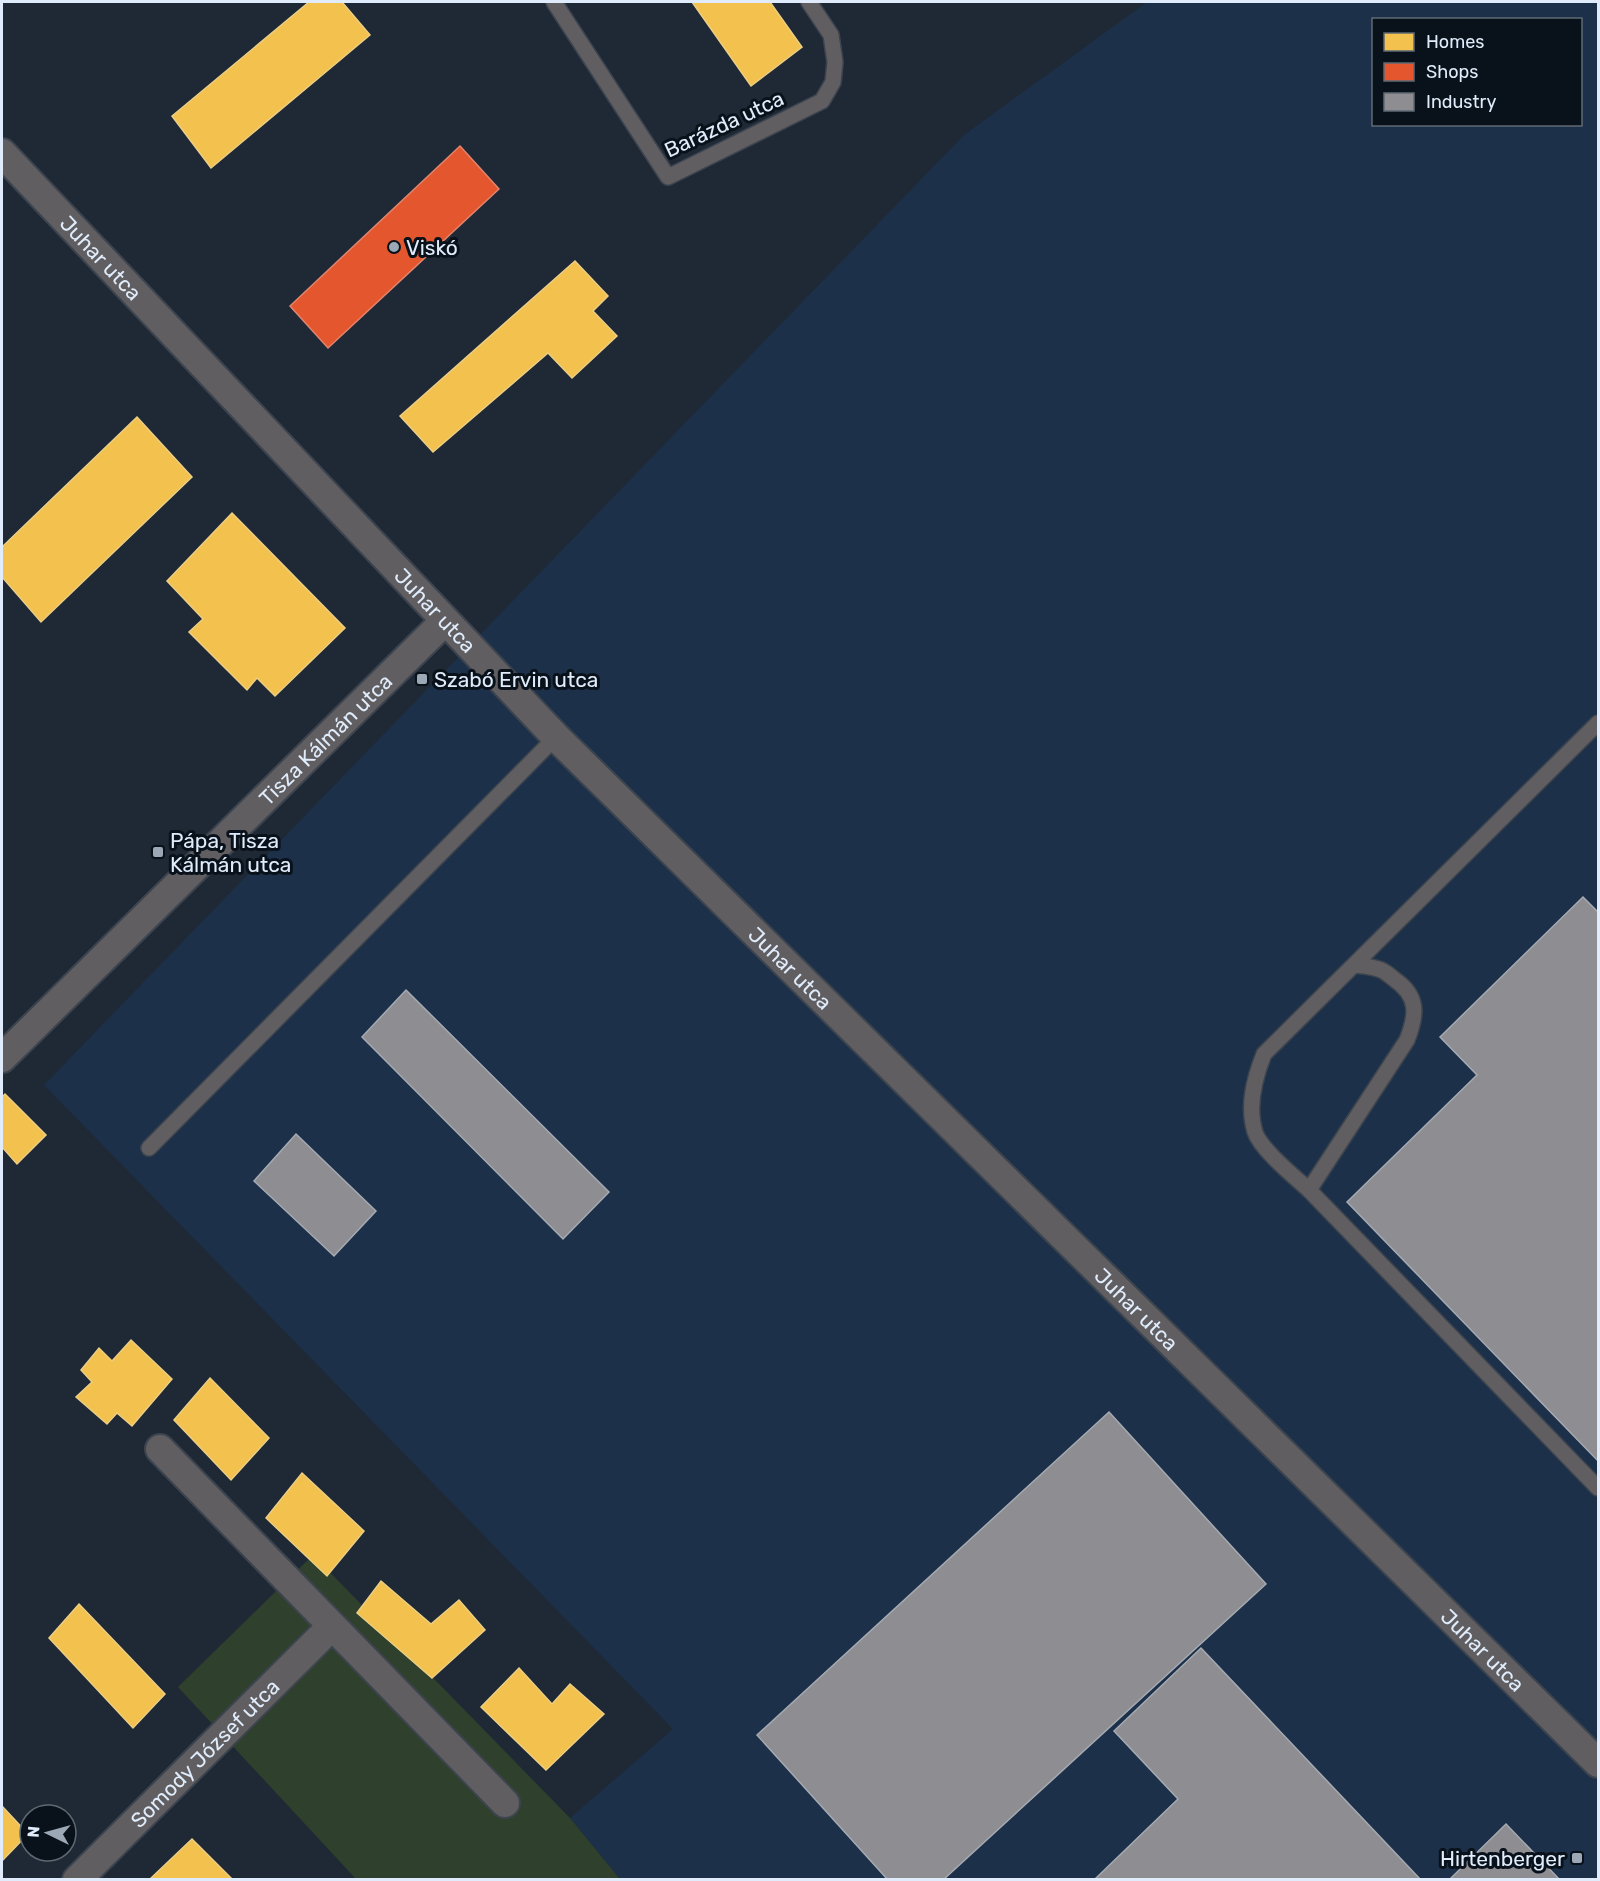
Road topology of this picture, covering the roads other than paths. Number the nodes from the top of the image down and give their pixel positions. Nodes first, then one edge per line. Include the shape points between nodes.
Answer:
1 (554, 2) edge
2 (809, 2) edge
3 (2, 153) edge
4 (445, 621) junction
5 (1599, 723) edge
6 (556, 737) junction
7 (1355, 965) junction
8 (2, 1058) edge
9 (149, 1148) dead end
10 (1310, 1190) junction
11 (160, 1449) dead end
12 (1599, 1488) edge
13 (332, 1626) junction
14 (1599, 1763) edge
15 (505, 1803) dead end
16 (76, 1880) edge

1 - 2 lane, Barázda utca via 668,177 822,101 836,62 831,35
3 - 4 street, Juhar utca
4 - 6 street, Juhar utca
4 - 8 street, Tisza Kálmán utca
5 - 7 lane
6 - 9 lane
6 - 14 street, Juhar utca
7 - 10 lane via 1264,1054 1256,1075 1252,1097 1256,1134 1276,1160
7 - 10 lane via 1379,969 1408,991 1415,1006 1413,1024 1407,1040
10 - 12 lane
11 - 13 street
13 - 15 street
13 - 16 street, Somody József utca

